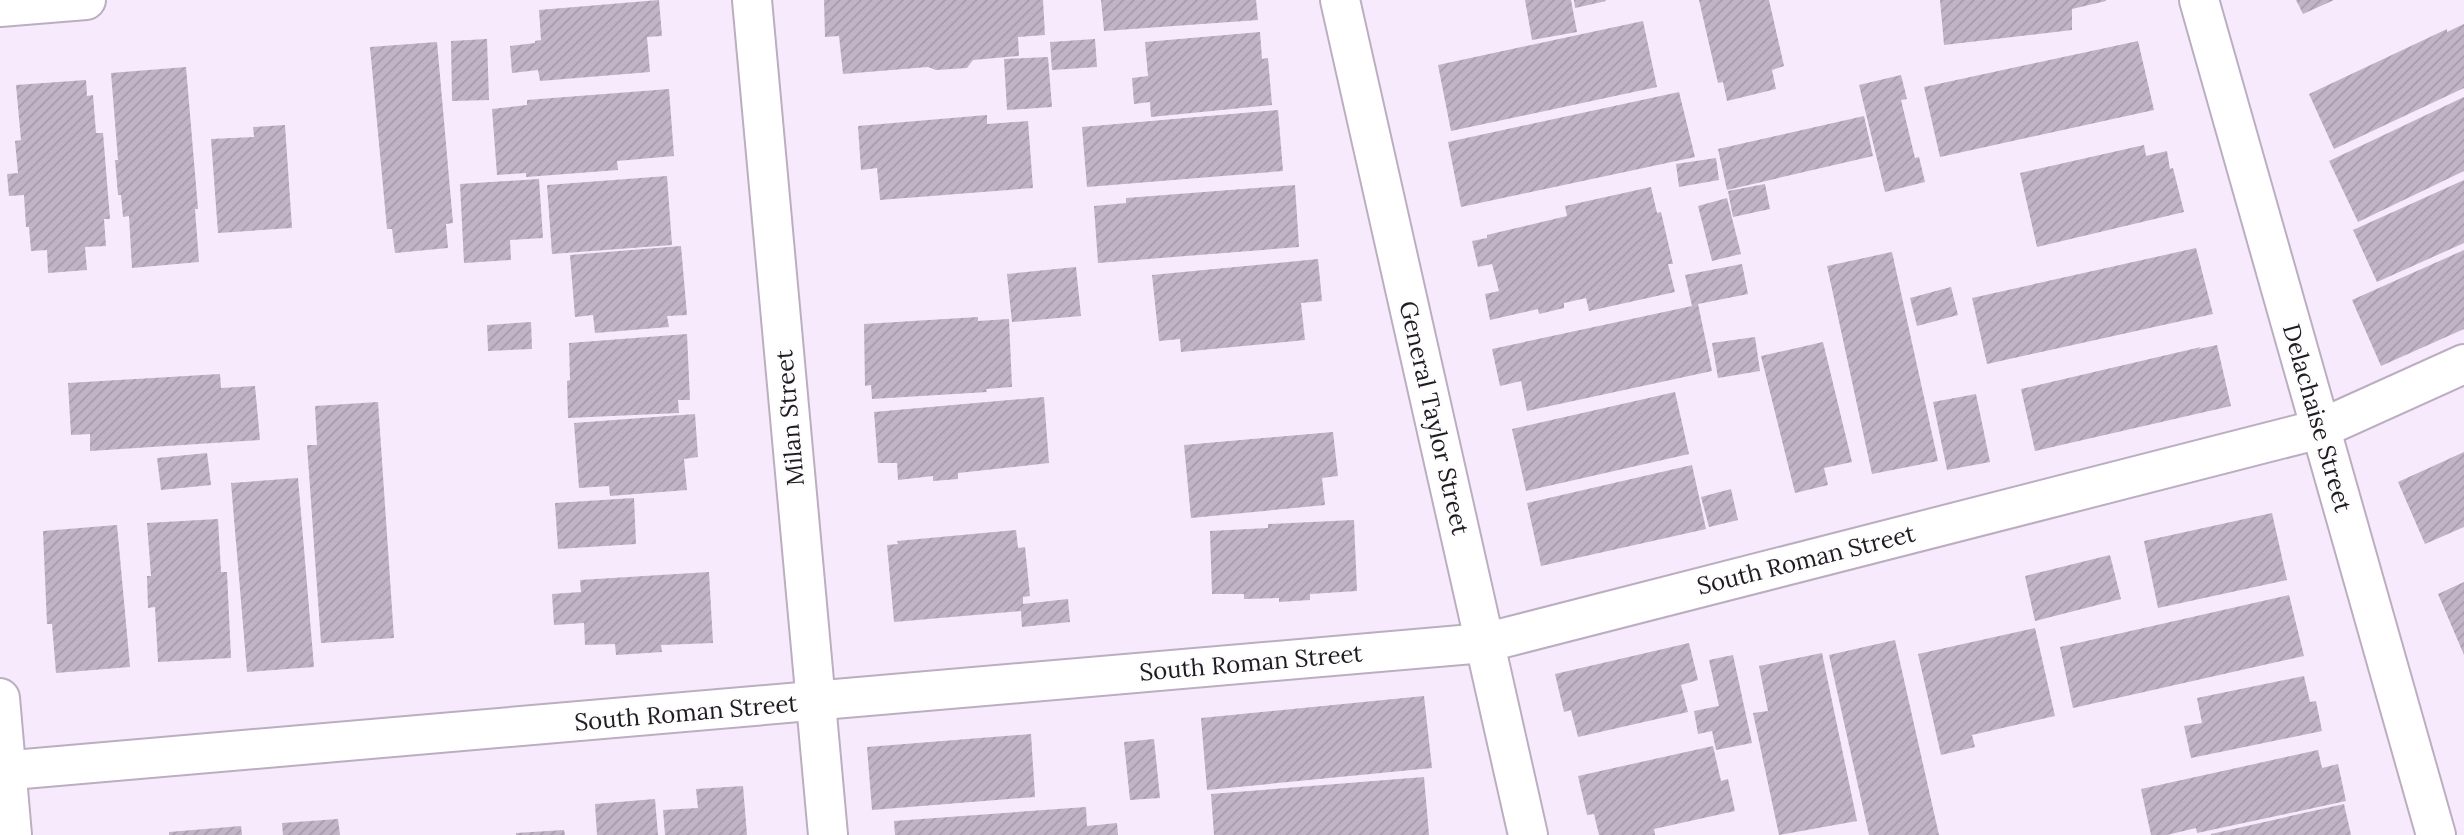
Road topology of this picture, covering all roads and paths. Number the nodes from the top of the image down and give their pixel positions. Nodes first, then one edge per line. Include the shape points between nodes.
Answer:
1 (86, 0) edge
2 (752, 0) edge
3 (1340, 0) edge
4 (2199, 0) edge
5 (0, 7) edge
6 (2464, 364) edge
7 (2320, 429) junction
8 (1484, 643) junction
9 (0, 698) edge
10 (816, 702) junction
11 (3, 771) edge
12 (12, 835) edge
13 (828, 835) edge
14 (1528, 835) edge
15 (2436, 835) edge

1 - 5 street
2 - 10 street, Milan Street
3 - 8 street, General Taylor Street
4 - 7 street, Delachaise Street
6 - 7 street, South Roman Street
7 - 8 street, South Roman Street
7 - 15 street, Delachaise Street
8 - 10 street, South Roman Street
8 - 14 street, General Taylor Street
9 - 11 street
10 - 11 street, South Roman Street
10 - 13 street, Milan Street
11 - 12 street

